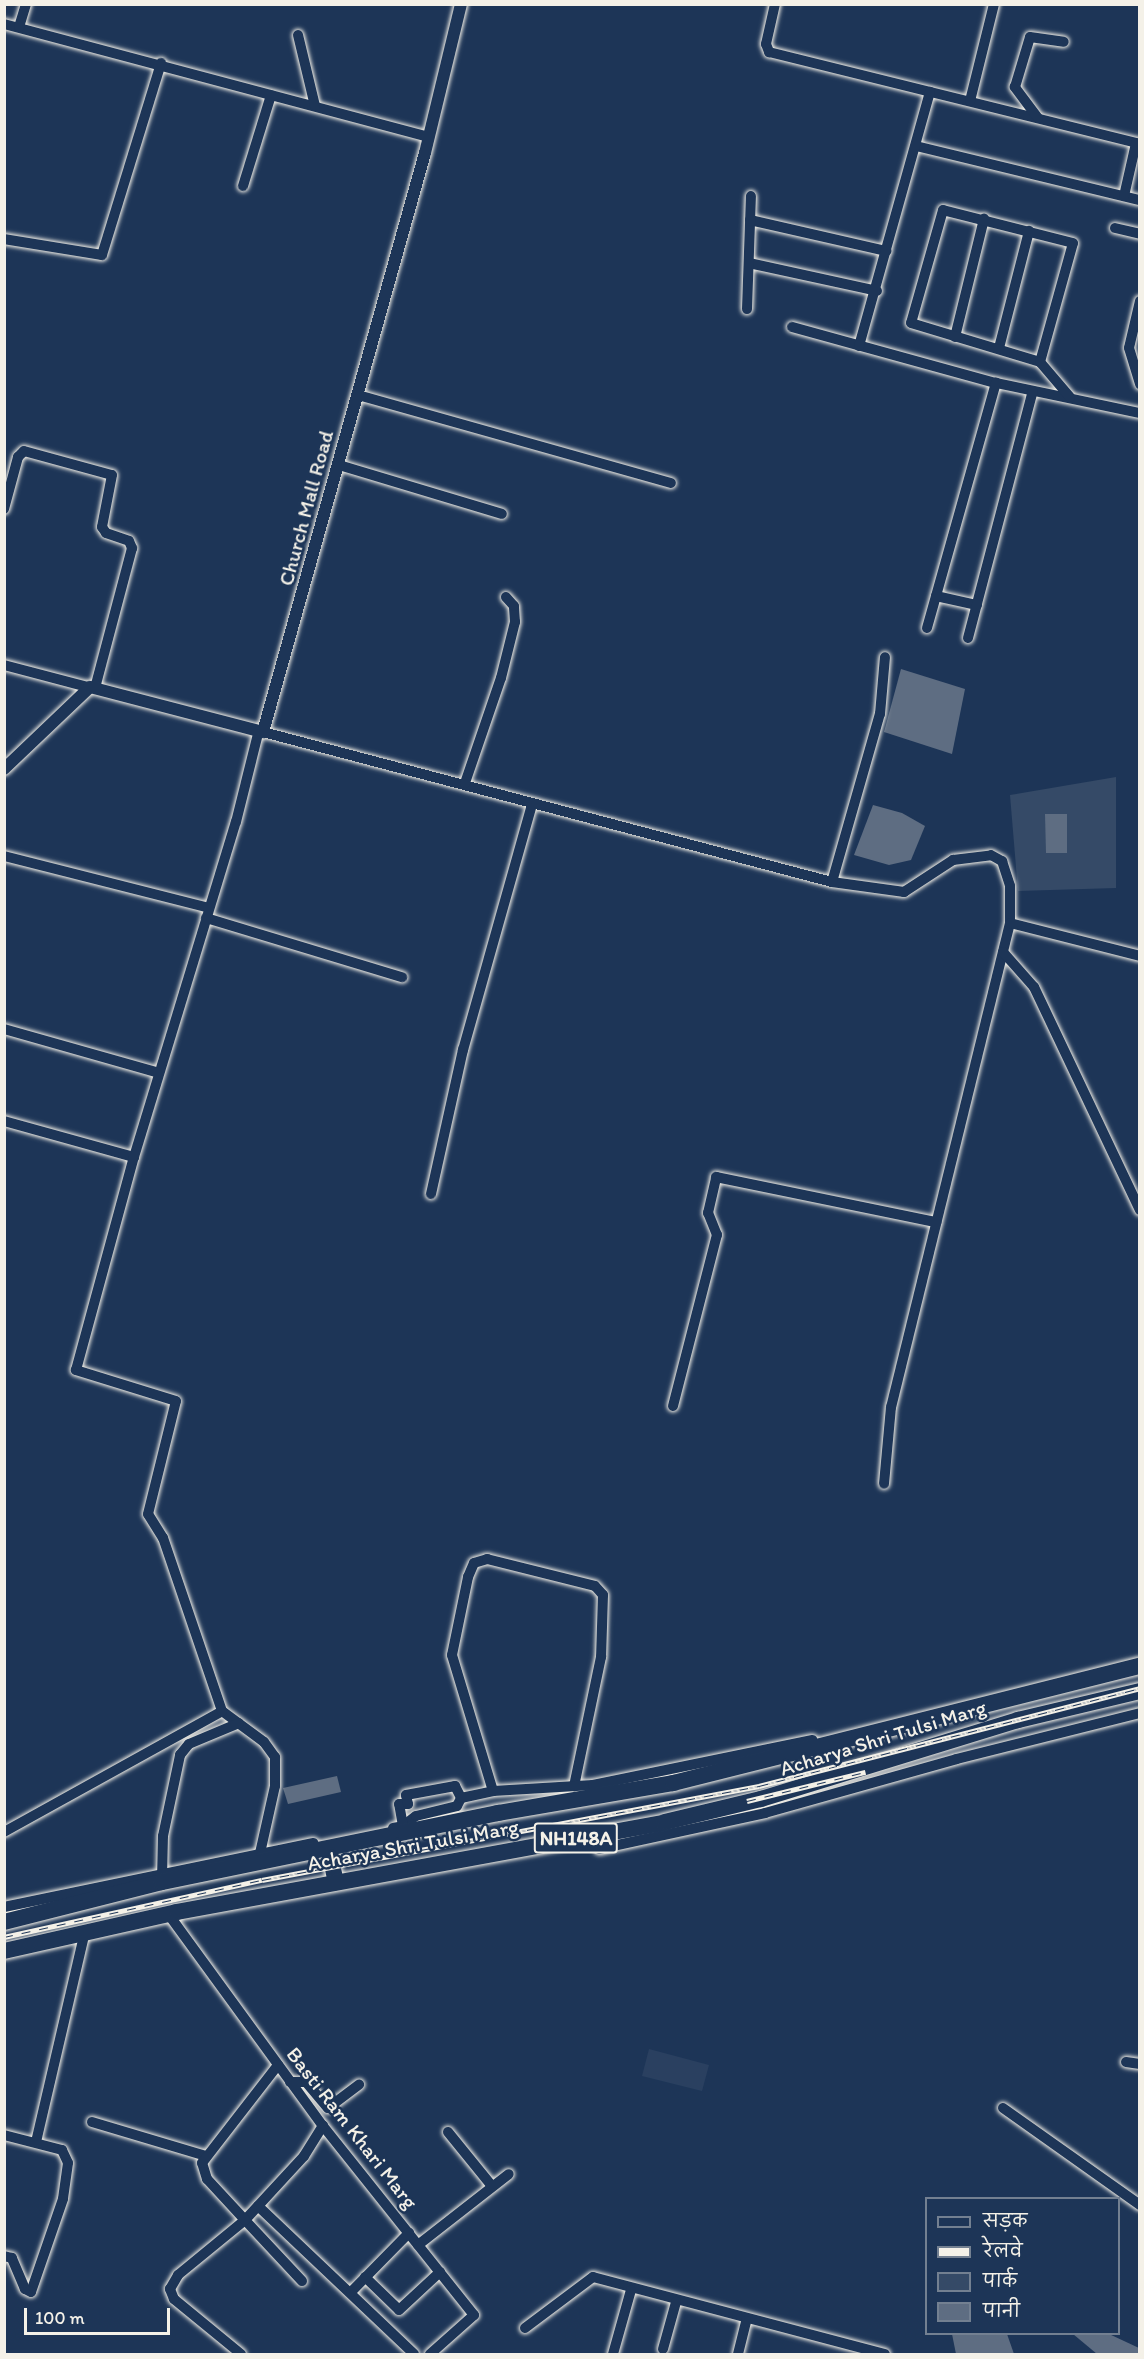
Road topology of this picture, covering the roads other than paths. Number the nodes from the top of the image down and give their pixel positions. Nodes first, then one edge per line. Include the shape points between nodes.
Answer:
1 (26, 4) edge
2 (461, 4) edge
3 (775, 4) edge
4 (994, 4) edge
5 (4, 24) edge
6 (19, 27) junction
7 (298, 35) dead end
8 (1064, 42) dead end
9 (161, 63) junction
10 (930, 92) junction
11 (271, 95) junction
12 (970, 101) junction
13 (315, 106) junction
14 (1038, 118) junction
15 (428, 137) junction
16 (1138, 143) edge
17 (915, 146) junction
18 (243, 186) dead end
19 (751, 196) dead end
20 (1124, 196) junction
21 (1140, 200) edge
22 (984, 219) junction
23 (750, 220) junction
24 (1115, 228) dead end
25 (1029, 231) junction
26 (1140, 234) edge
27 (4, 239) edge
28 (887, 251) junction
29 (748, 263) junction
30 (877, 291) junction
31 (1140, 301) edge
32 (747, 309) dead end
33 (792, 327) dead end
34 (955, 337) junction
35 (859, 346) junction
36 (999, 348) junction
37 (1040, 362) junction
38 (996, 383) junction
39 (1140, 384) edge
40 (1033, 391) junction
41 (358, 394) junction
42 (1070, 397) junction
43 (1140, 413) edge
44 (339, 465) junction
45 (672, 483) dead end
46 (4, 509) edge
47 (502, 514) dead end
48 (936, 596) junction
49 (506, 597) dead end
50 (977, 605) junction
51 (927, 628) dead end
52 (969, 638) dead end
53 (885, 657) dead end
54 (4, 665) edge
55 (92, 687) junction
56 (260, 733) junction
57 (4, 769) edge
58 (465, 783) junction
59 (531, 805) junction
60 (4, 856) edge
61 (832, 882) junction
62 (208, 913) junction
63 (1010, 922) junction
64 (1003, 952) junction
65 (1140, 956) edge
66 (402, 976) dead end
67 (4, 1029) edge
68 (159, 1073) junction
69 (4, 1121) edge
70 (134, 1157) junction
71 (431, 1194) dead end
72 (1140, 1210) edge
73 (936, 1222) junction
74 (673, 1406) dead end
75 (884, 1484) dead end
76 (1140, 1660) edge
77 (1140, 1666) edge
78 (1140, 1691) edge
79 (222, 1711) junction
80 (1140, 1713) edge
81 (239, 1723) junction
82 (574, 1786) junction
83 (493, 1791) junction
84 (462, 1798) junction
85 (403, 1826) junction
86 (4, 1832) edge
87 (599, 1849) dead end
88 (329, 1850) junction
89 (260, 1853) junction
90 (163, 1877) junction
91 (336, 1882) junction
92 (4, 1907) edge
93 (169, 1915) junction
94 (4, 1922) edge
95 (84, 1936) junction
96 (4, 1951) edge
97 (1126, 2062) dead end
98 (1140, 2064) edge
99 (278, 2065) junction
100 (291, 2082) junction
101 (359, 2085) dead end
102 (1003, 2108) dead end
103 (92, 2122) dead end
104 (323, 2126) junction
105 (448, 2132) dead end
106 (4, 2135) edge
107 (36, 2142) junction
108 (206, 2156) junction
109 (509, 2175) dead end
110 (491, 2185) junction
111 (1140, 2205) edge
112 (258, 2206) junction
113 (245, 2220) junction
114 (409, 2233) junction
115 (418, 2245) junction
116 (4, 2256) edge
117 (440, 2272) junction
118 (365, 2277) junction
119 (302, 2281) dead end
120 (632, 2290) junction
121 (351, 2292) junction
122 (676, 2302) junction
123 (746, 2320) junction
124 (525, 2328) dead end
125 (663, 2349) dead end
126 (241, 2355) edge
127 (414, 2355) edge
128 (430, 2355) edge
129 (614, 2355) edge
130 (738, 2355) edge
131 (885, 2355) edge

1 - 6 street
2 - 15 street, Church Mall Road
3 - 10 street via 766,44 769,52
4 - 12 street
5 - 6 street
6 - 9 street
7 - 13 street
8 - 14 street via 1030,37 1015,87
9 - 11 street
9 - 27 street via 102,255
10 - 12 street
10 - 17 street
11 - 13 street
11 - 18 street
12 - 14 street
13 - 15 street
14 - 16 street
15 - 41 street, Church Mall Road
16 - 20 street
17 - 20 street
17 - 28 street
19 - 23 street
20 - 21 street
22 - 25 street
22 - 34 street
22 - 34 street via 942,211 910,320
23 - 28 street
23 - 29 street
24 - 26 street
25 - 36 street
25 - 37 street via 1074,244
28 - 30 street
29 - 30 street
29 - 32 street
30 - 35 street
31 - 39 street via 1129,348
33 - 35 street
34 - 36 street
35 - 38 street
36 - 37 street
37 - 42 street
38 - 40 street
38 - 48 street
40 - 42 street
40 - 50 street
41 - 44 street, Church Mall Road
41 - 45 street
42 - 43 street
44 - 47 street
44 - 56 street, Church Mall Road
46 - 55 street via 18,457 24,451 112,475 102,526 106,533 129,541 132,548
48 - 50 street
48 - 51 street
49 - 58 street via 514,606 515,622 501,678
50 - 52 street
53 - 61 street via 880,714
54 - 55 street
55 - 56 street
55 - 57 street
56 - 58 street
56 - 62 street
58 - 59 street
59 - 61 street
59 - 71 street via 463,1050
60 - 62 street
61 - 63 street via 904,892 953,860 991,855 1005,867 1010,886
62 - 66 street
62 - 68 street
63 - 64 street
63 - 65 street
64 - 72 street via 1034,987
64 - 73 street
67 - 68 street
68 - 70 street
69 - 70 street
70 - 79 street via 76,1372 176,1401 148,1514 163,1538
73 - 74 street via 716,1177 708,1213 717,1235
73 - 75 street via 888,1423
76 - 82 street via 941,1713 675,1769
77 - 88 highway, Acharya Shri Tulsi Marg / NH148A via 672,1783 498,1813
78 - 91 highway, Acharya Shri Tulsi Marg / NH148A via 1018,1720 761,1799 665,1822
79 - 81 street
79 - 86 street
80 - 87 street via 765,1813
81 - 89 street via 270,1749 277,1764
81 - 90 street via 196,1740 180,1755 163,1836
82 - 83 street
82 - 83 street via 601,1657 603,1595 595,1586 487,1559 474,1563 468,1577 452,1655
83 - 84 street
84 - 85 street via 457,1806 416,1816
84 - 85 street via 455,1786 406,1795 408,1804 399,1804
85 - 89 street
88 - 90 highway, Acharya Shri Tulsi Marg / NH148A
88 - 91 highway
89 - 90 street
90 - 92 street
90 - 94 highway, Acharya Shri Tulsi Marg / NH148A
91 - 93 highway, Acharya Shri Tulsi Marg / NH148A
93 - 95 highway, Acharya Shri Tulsi Marg / NH148A
93 - 99 street, Basti Ram Khari Marg
95 - 96 highway, Acharya Shri Tulsi Marg / NH148A
95 - 107 street
97 - 98 street
99 - 100 street, Basti Ram Khari Marg
99 - 108 street
100 - 101 street via 306,2082 328,2108
100 - 104 street, Basti Ram Khari Marg
102 - 111 street
103 - 108 street
104 - 112 street via 304,2156
104 - 114 street, Basti Ram Khari Marg
105 - 110 street
106 - 107 street
107 - 116 street via 62,2150 68,2163 63,2199 31,2292 25,2289 12,2259
108 - 113 street via 203,2174
109 - 110 street
110 - 115 street
112 - 113 street
112 - 121 street via 323,2271
113 - 119 street
113 - 126 street via 178,2275 170,2293
114 - 115 street, Basti Ram Khari Marg
114 - 118 street
115 - 117 street, Basti Ram Khari Marg
117 - 118 street via 399,2310
117 - 128 street, Basti Ram Khari Marg via 474,2315
118 - 121 street
120 - 122 street
120 - 124 street via 593,2277
120 - 129 street
121 - 127 street
122 - 123 street
122 - 125 street
123 - 130 street
123 - 131 street

